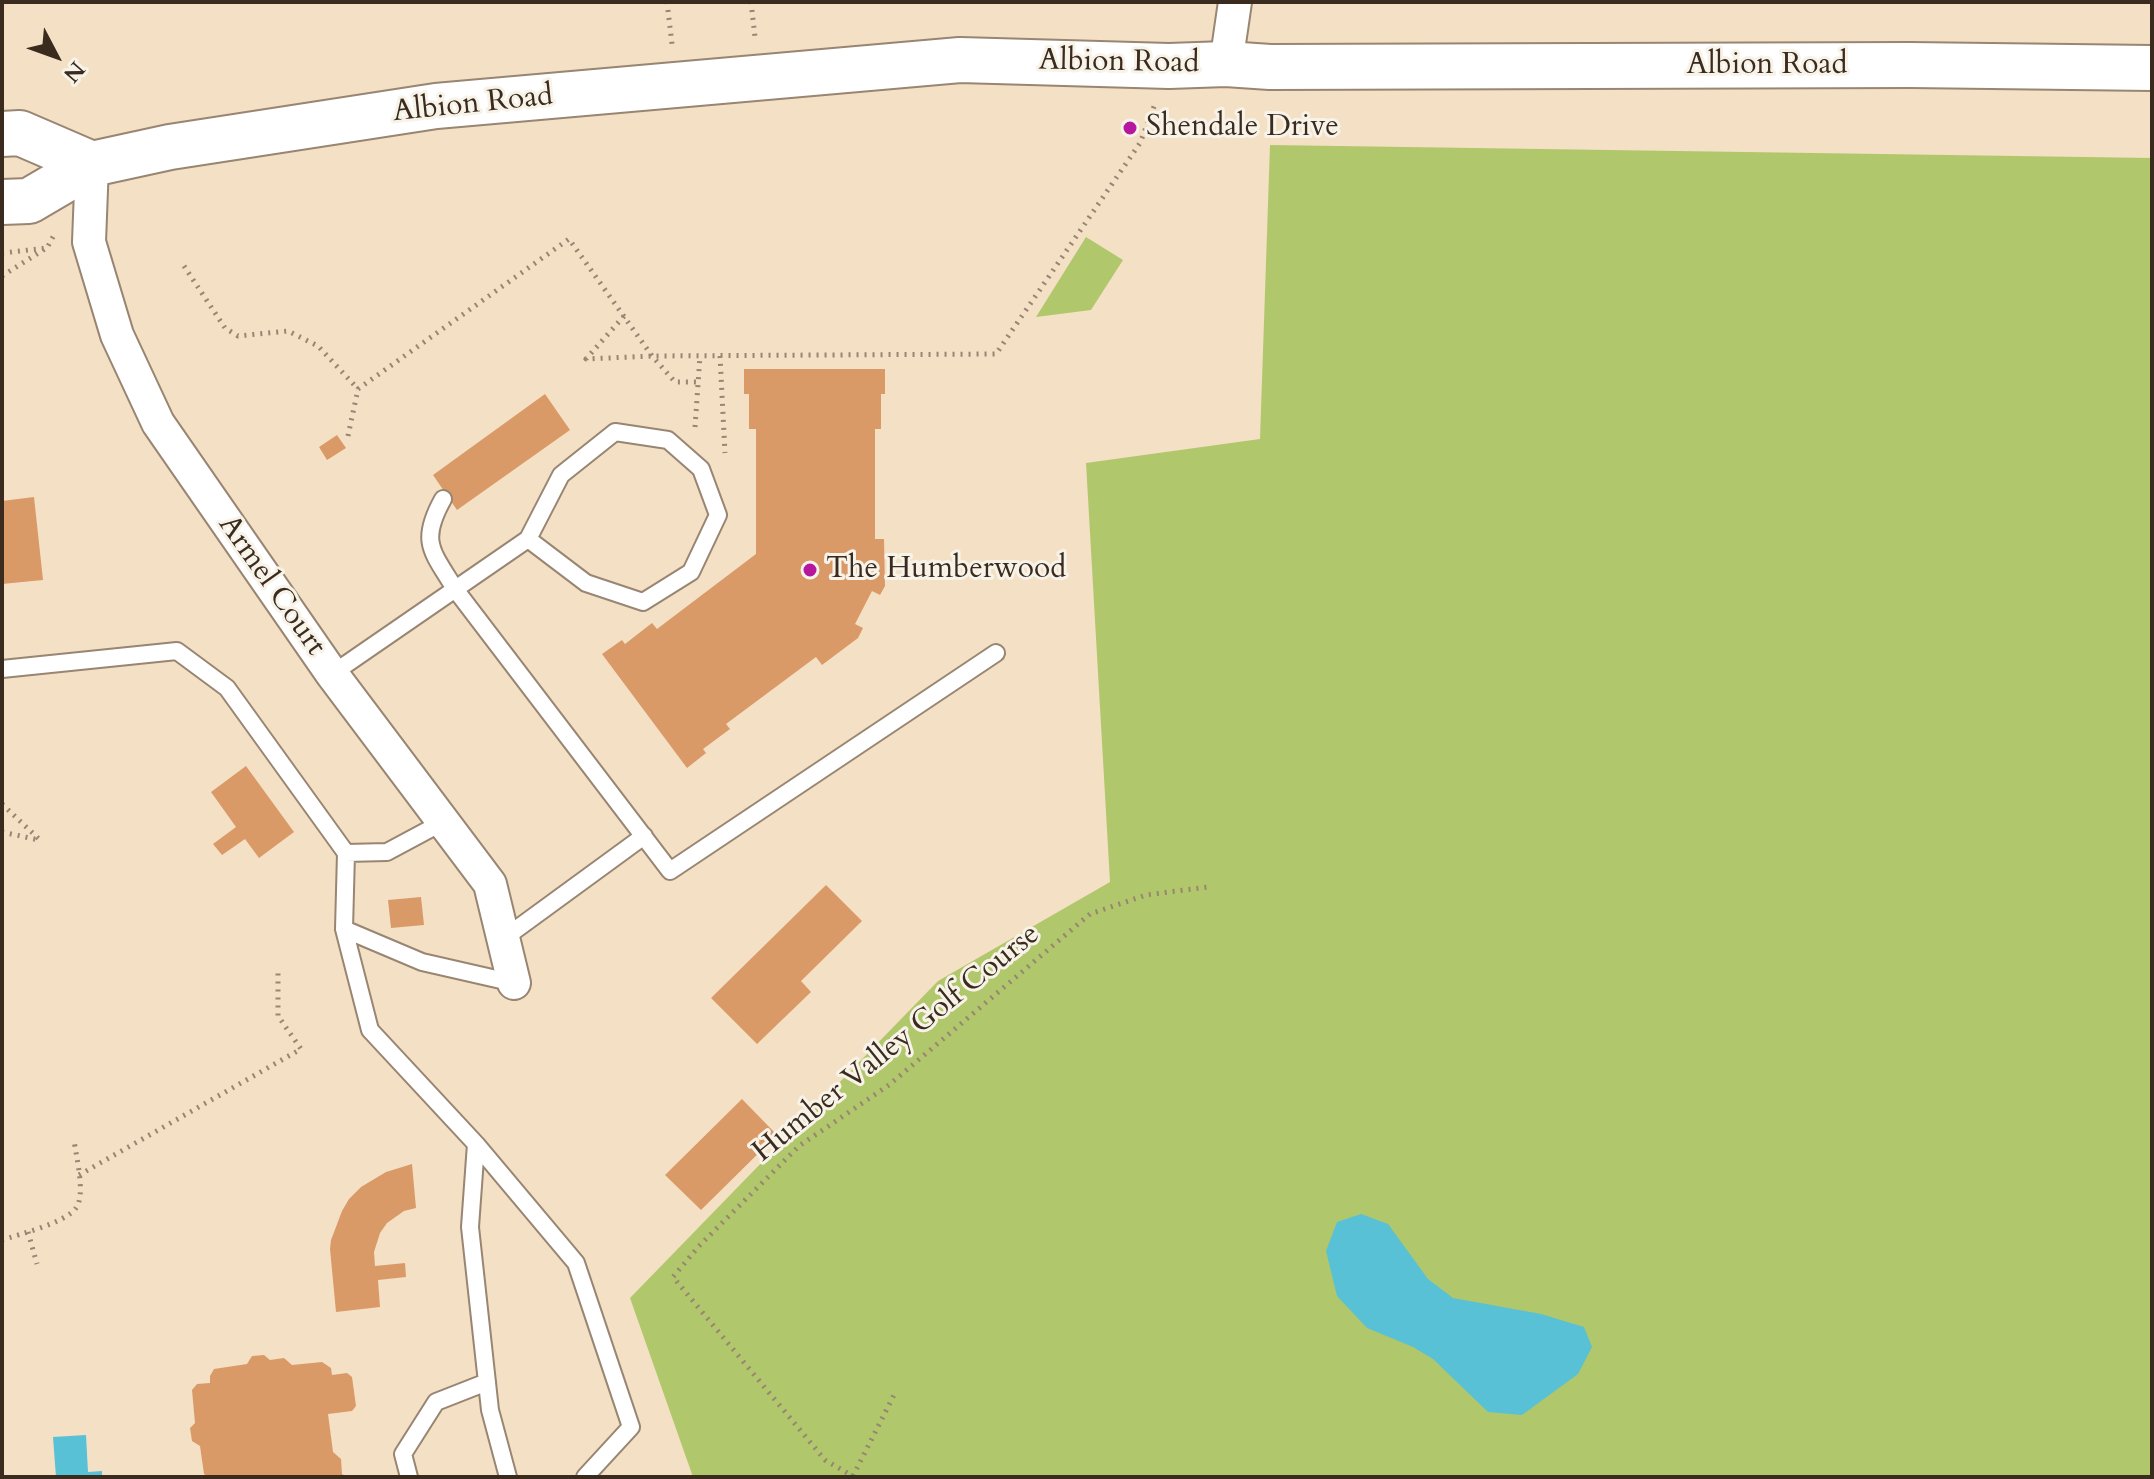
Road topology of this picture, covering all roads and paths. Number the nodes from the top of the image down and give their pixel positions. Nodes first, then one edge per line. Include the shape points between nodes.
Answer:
1 (1235, 2) edge
2 (2148, 59) edge
3 (1226, 64) junction
4 (1169, 66) junction
5 (2, 134) edge
6 (92, 164) junction
7 (2, 202) edge
8 (47, 248) dead end
9 (184, 266) dead end
10 (2, 276) edge
11 (624, 316) junction
12 (652, 356) junction
13 (700, 356) junction
14 (720, 356) junction
15 (698, 382) junction
16 (358, 389) junction
17 (695, 427) dead end
18 (348, 436) dead end
19 (725, 453) dead end
20 (443, 499) dead end
21 (528, 539) junction
22 (455, 589) junction
23 (996, 653) dead end
24 (2, 669) edge
25 (332, 674) junction
26 (2, 804) edge
27 (443, 822) junction
28 (2, 832) edge
29 (644, 836) junction
30 (346, 853) junction
31 (1208, 887) dead end
32 (344, 929) junction
33 (503, 939) junction
34 (278, 973) dead end
35 (514, 983) joint
36 (74, 1140) dead end
37 (476, 1144) junction
38 (79, 1175) junction
39 (28, 1232) junction
40 (2, 1240) edge
41 (37, 1264) dead end
42 (487, 1382) junction
43 (894, 1395) dead end
44 (409, 1477) edge
45 (508, 1477) edge
46 (585, 1477) edge
47 (853, 1477) edge

1 - 3 street
2 - 3 main road, Albion Road via 1910,65
3 - 4 main road, Albion Road
4 - 6 main road, Albion Road via 960,60 452,104
4 - 14 path via 1140,143 996,354
5 - 6 main road via 20,133
6 - 7 main road, Albion Road via 29,201
6 - 25 street, Armel Court via 89,242 117,335 158,423
8 - 10 path
9 - 16 path via 225,328 238,336 288,331 318,346
11 - 12 path
11 - 12 path via 586,359
11 - 16 path via 569,239
12 - 13 path
12 - 15 path via 675,382
13 - 14 path
13 - 15 path
14 - 19 path
15 - 17 path
16 - 18 path
20 - 22 lane via 431,520 429,546
21 - 21 lane via 561,475 615,432 668,440 701,469 718,515 691,572 643,602 586,583
21 - 22 lane
22 - 25 lane
22 - 29 lane
23 - 29 lane via 670,871
24 - 30 lane via 177,651 227,688
25 - 27 street, Armel Court
26 - 28 path via 40,840
27 - 30 lane via 387,852
27 - 33 street, Armel Court via 490,884
29 - 33 lane
30 - 32 lane
31 - 47 path, Humber Valley Golf Course via 1146,895 1090,914 889,1085 799,1146 673,1277 825,1460
32 - 35 lane via 422,962
32 - 37 lane via 370,1030
33 - 35 street, Armel Court
34 - 38 path via 278,1016 301,1049
36 - 38 path
37 - 42 lane via 470,1227
37 - 46 lane via 576,1263 631,1427
38 - 39 path via 77,1208
39 - 40 path
39 - 41 path
42 - 44 lane via 436,1402 403,1454
42 - 45 lane
43 - 47 path

